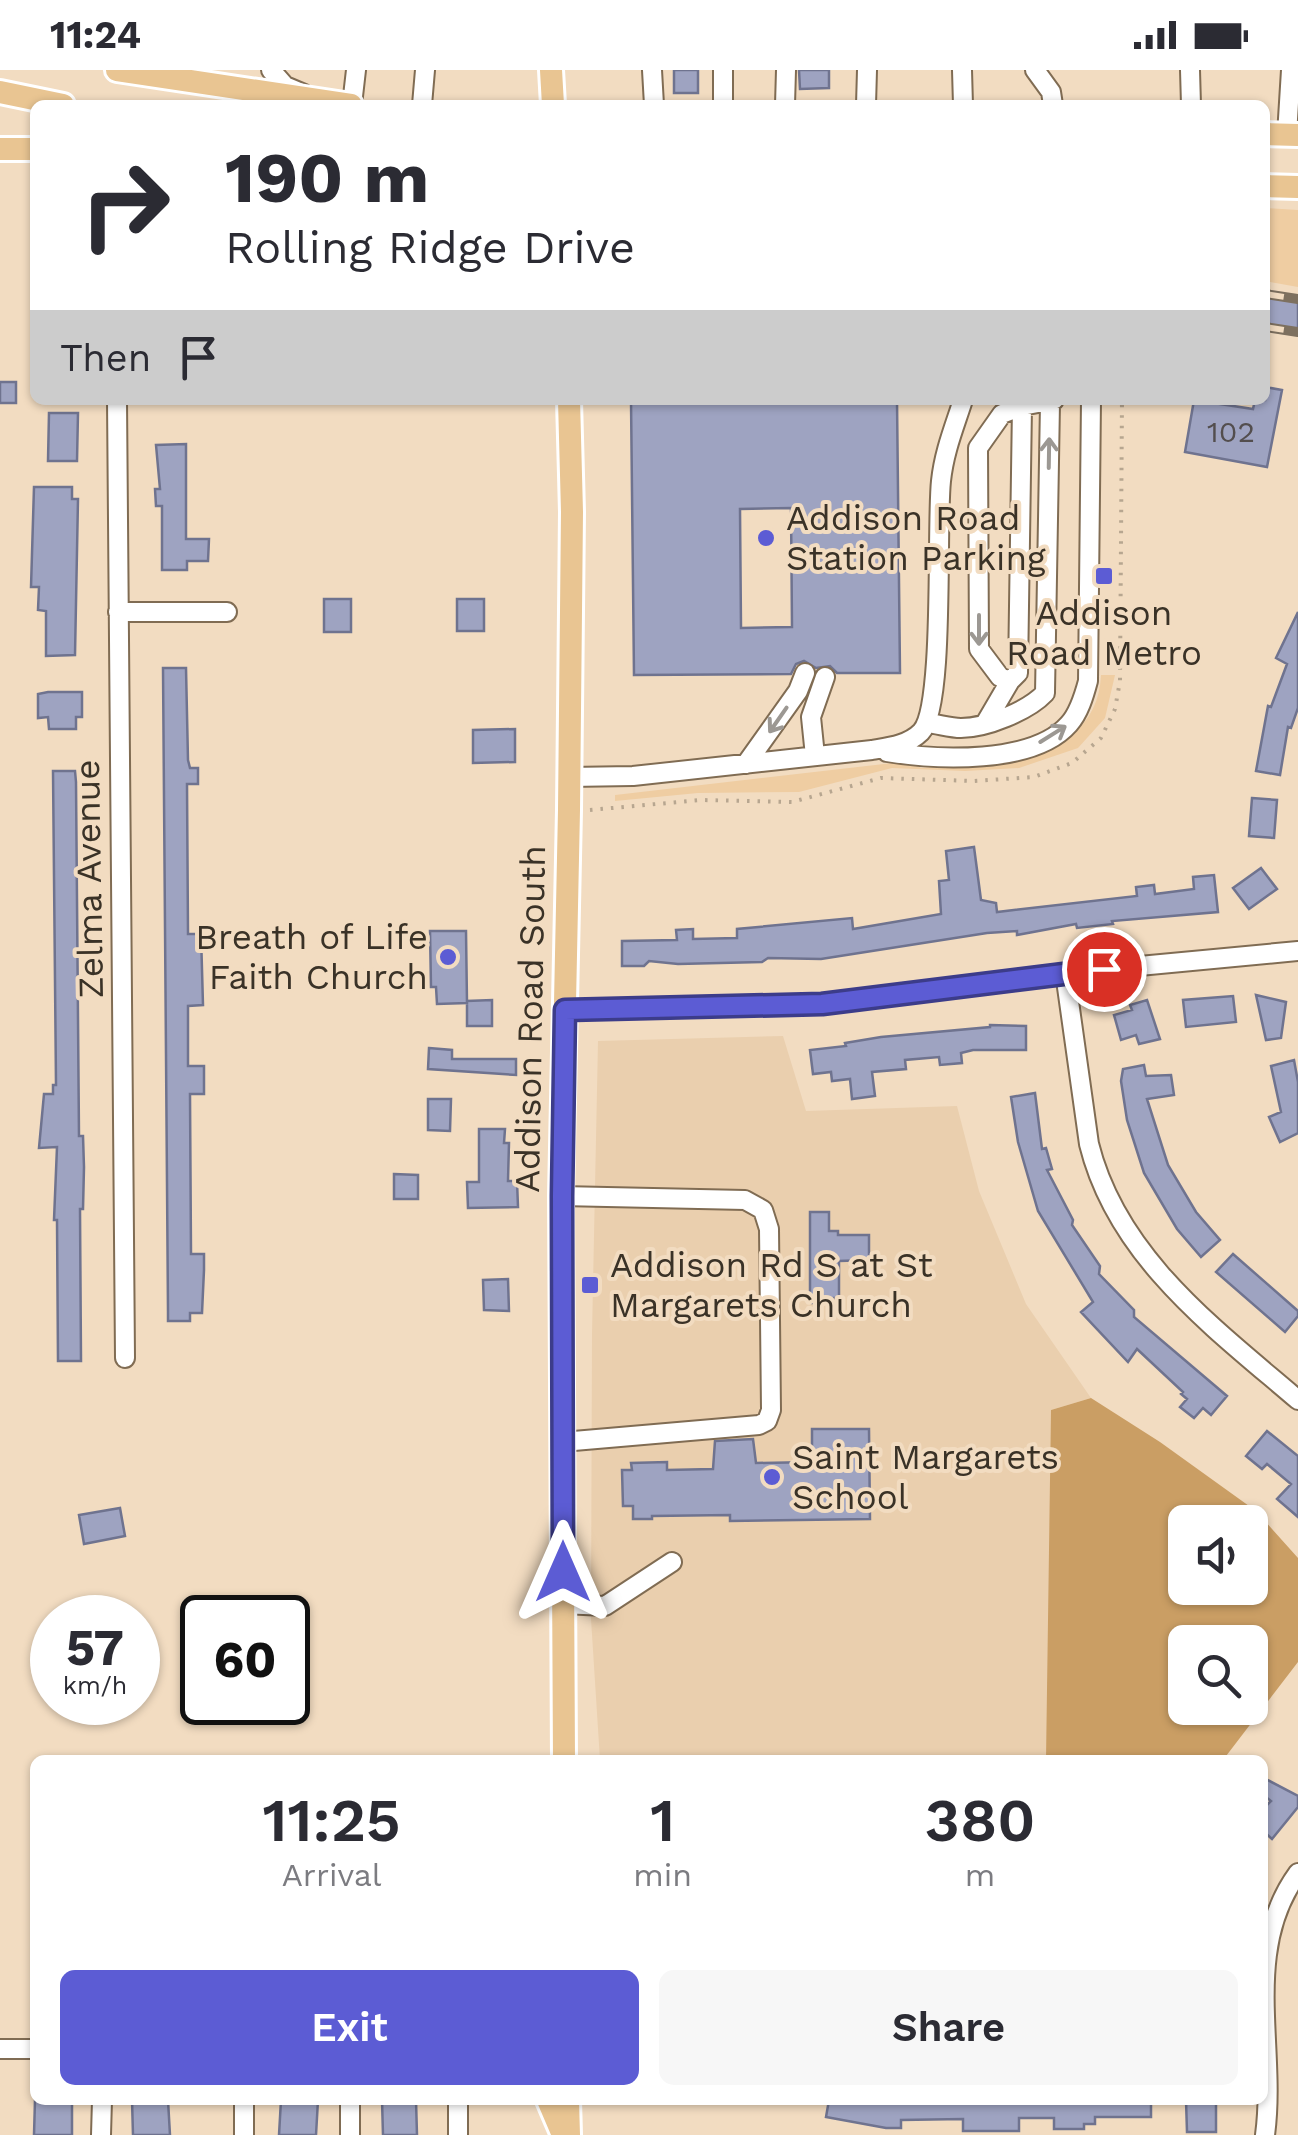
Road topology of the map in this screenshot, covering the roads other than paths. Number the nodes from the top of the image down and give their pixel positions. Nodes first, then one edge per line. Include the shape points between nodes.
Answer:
1 (117, 70) edge
2 (271, 70) edge
3 (356, 70) edge
4 (425, 70) edge
5 (551, 70) edge
6 (652, 70) edge
7 (723, 70) edge
8 (786, 70) edge
9 (867, 70) edge
10 (962, 70) edge
11 (1034, 70) edge
12 (1190, 70) edge
13 (1291, 70) edge
14 (0, 92) edge
15 (39, 100) edge
16 (318, 100) joint
17 (353, 100) edge
18 (422, 100) edge
19 (553, 100) edge
20 (654, 100) edge
21 (723, 100) edge
22 (785, 100) edge
23 (866, 100) edge
24 (964, 100) edge
25 (1052, 100) edge
26 (1190, 100) edge
27 (1284, 135) edge
28 (30, 149) edge
29 (0, 150) edge
30 (1270, 186) edge
31 (1298, 187) edge
32 (116, 405) edge
33 (569, 405) edge
34 (961, 405) edge
35 (1030, 405) edge
36 (1052, 405) edge
37 (1091, 405) edge
38 (1022, 406) junction
39 (118, 612) junction
40 (228, 612) dead end
41 (805, 674) dead end
42 (825, 677) dead end
43 (1010, 681) junction
44 (986, 722) junction
45 (927, 723) junction
46 (872, 750) junction
47 (815, 756) junction
48 (960, 756) junction
49 (746, 764) junction
50 (569, 777) junction
51 (1298, 950) edge
52 (1065, 973) junction
53 (565, 1010) junction
54 (562, 1196) junction
55 (125, 1358) dead end
56 (1298, 1400) edge
57 (562, 1442) junction
58 (672, 1562) dead end
59 (563, 1604) junction
60 (564, 1755) edge
61 (1298, 1873) edge
62 (1268, 1943) edge
63 (0, 2049) edge
64 (30, 2049) edge
65 (102, 2105) edge
66 (244, 2105) edge
67 (350, 2105) edge
68 (458, 2105) edge
69 (551, 2105) edge
70 (568, 2105) edge
71 (1265, 2105) edge
72 (101, 2135) edge
73 (244, 2135) edge
74 (350, 2135) edge
75 (458, 2135) edge
76 (566, 2135) edge
77 (1265, 2135) edge

1 - 16 main road
2 - 16 street via 285,86
3 - 17 street
4 - 18 street
5 - 19 main road
6 - 20 street
7 - 21 street
8 - 22 street
9 - 23 street
10 - 24 street
11 - 25 street
12 - 26 street
13 - 27 street
14 - 15 main road
28 - 29 main road
30 - 31 main road
32 - 39 street, Zelma Avenue
33 - 50 main road, Addison Road South
34 - 45 street via 941,484
35 - 38 street
44 -> 36 street via 1035,704 1045,693
48 -> 37 street via 1046,740 1070,724 1086,690
38 - 43 street via 1018,673
38 -> 43 street via 1002,414 978,448 979,649 1000,678
39 - 40 street
39 - 55 street, Zelma Avenue
41 -> 49 street
42 - 47 street via 811,717
43 - 44 street
44 - 45 street via 960,728
45 - 46 street via 900,746
45 - 48 street via 932,738
46 - 47 street
46 - 48 street
47 - 49 street
49 - 50 street
50 - 53 main road, Addison Road South
51 - 52 street
52 - 53 street via 805,1005
52 - 56 street via 1089,1144 1120,1219 1172,1289
53 - 54 main road, Addison Road South
54 - 57 main road, Addison Road South
54 - 57 street via 745,1200 762,1210 769,1229 771,1396 760,1425
57 - 59 main road, Addison Road South
58 - 59 street via 605,1606
59 - 60 main road, Addison Road South
61 - 62 street
63 - 64 street
65 - 72 street
66 - 73 street
67 - 74 street
68 - 75 street
69 - 76 main road
70 - 76 main road
71 - 77 street

